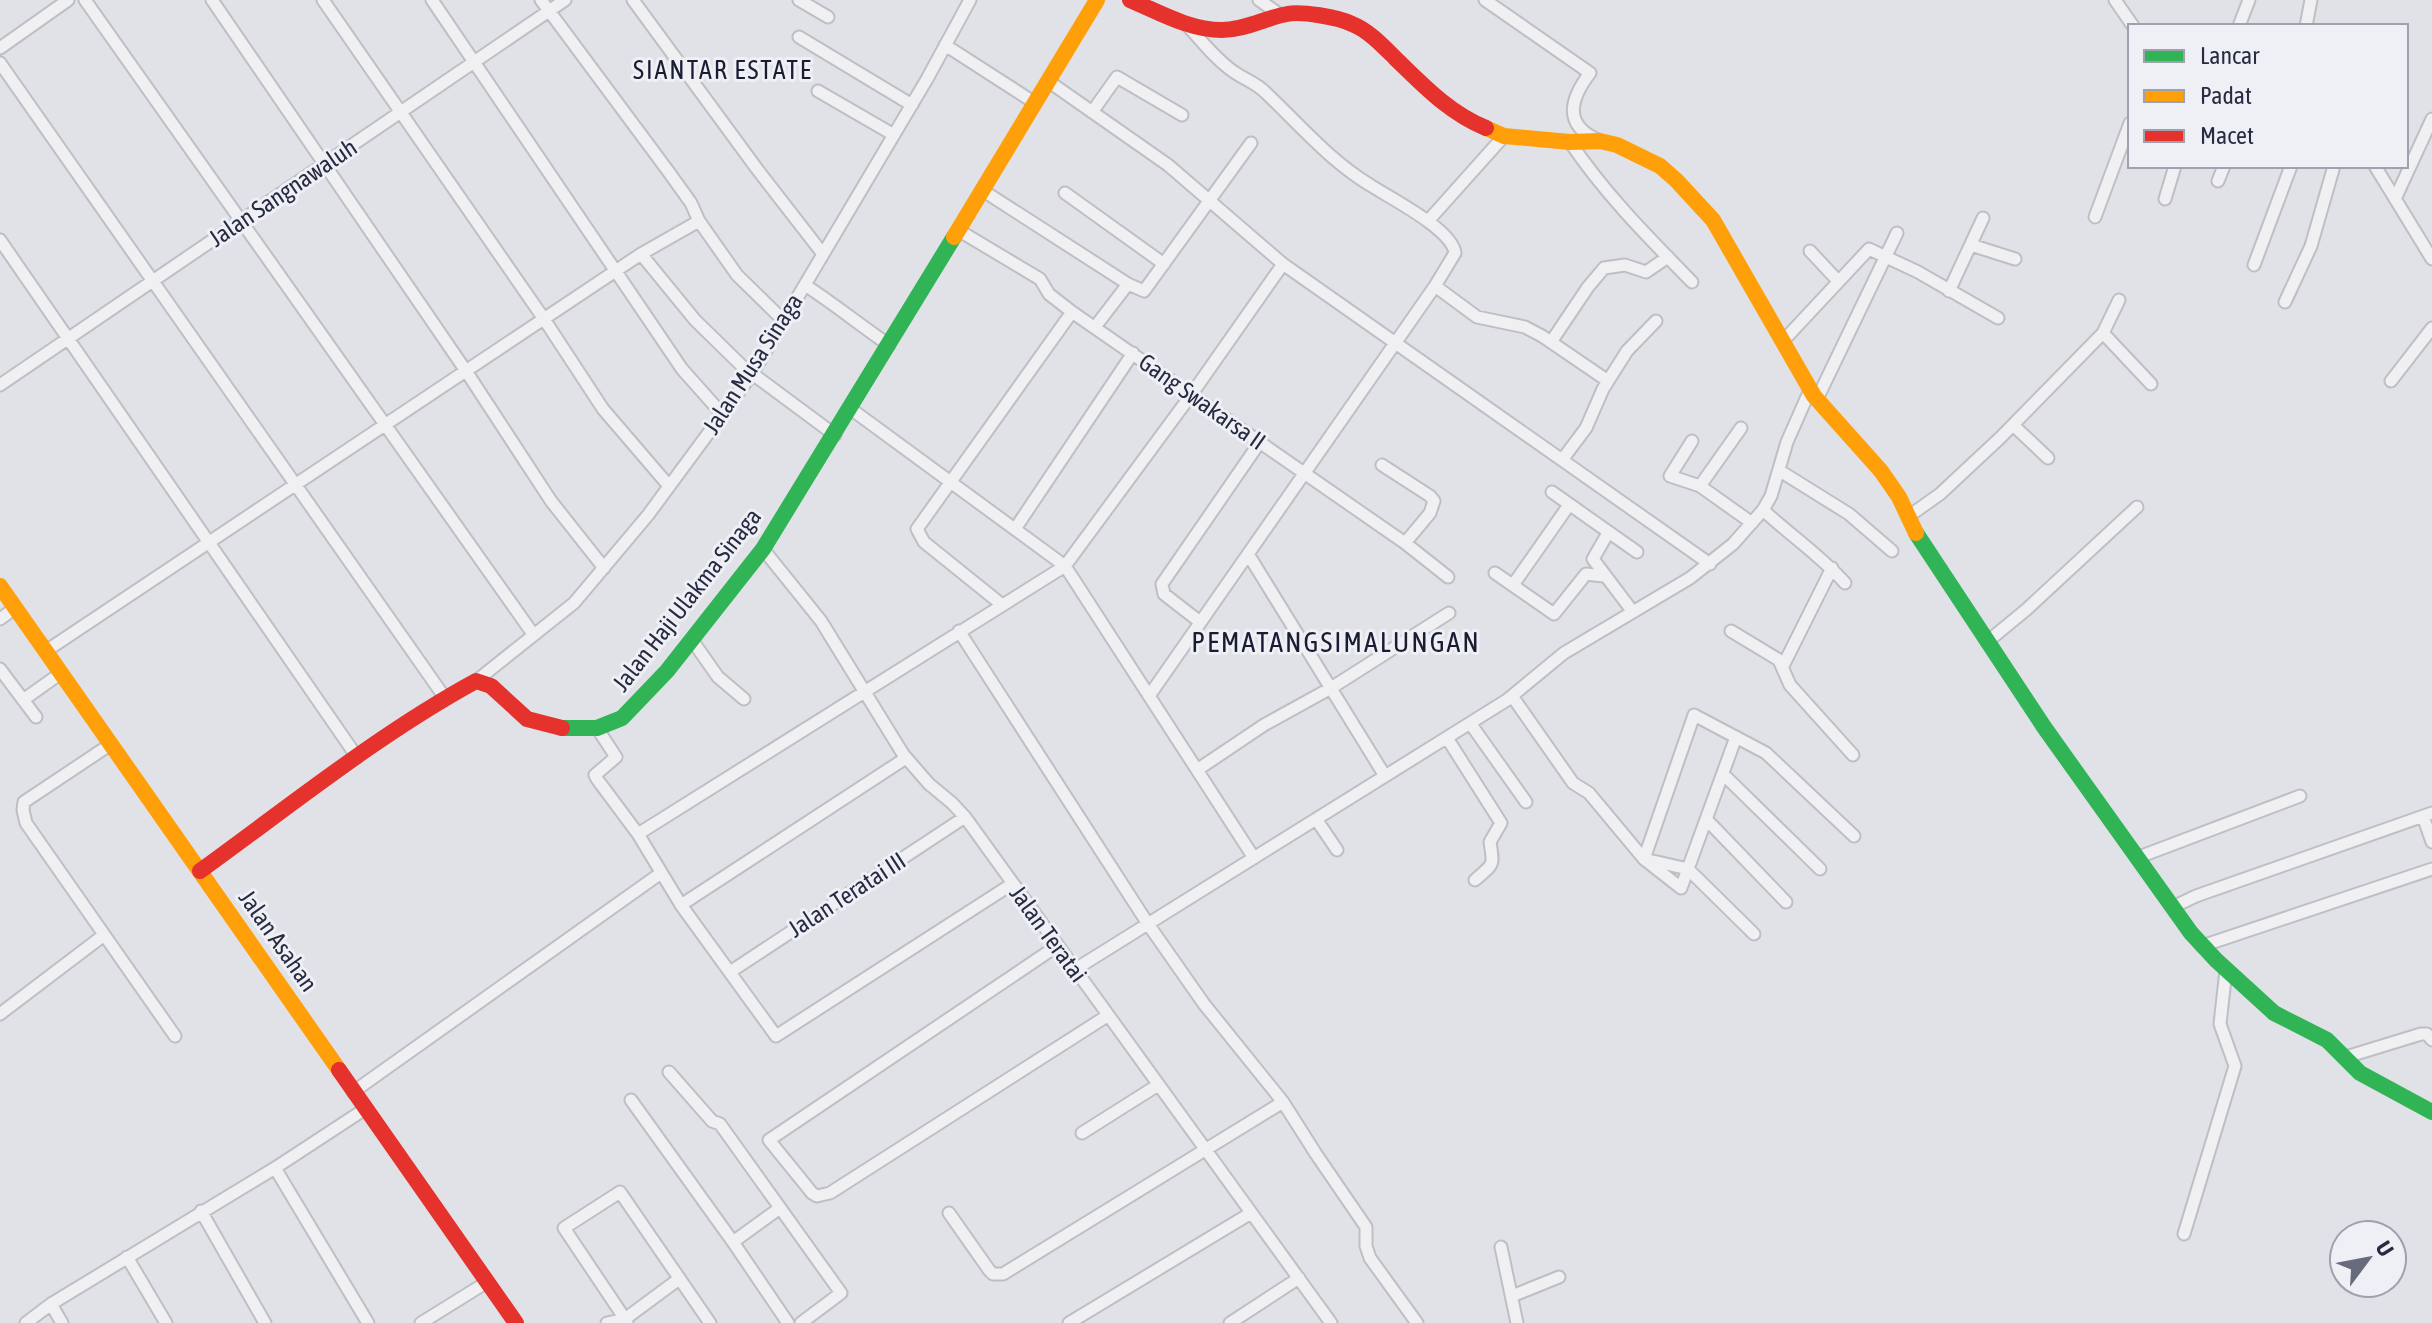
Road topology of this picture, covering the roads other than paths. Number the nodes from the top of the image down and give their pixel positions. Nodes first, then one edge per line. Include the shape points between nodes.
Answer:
1 (68, 0) edge
2 (85, 0) edge
3 (212, 0) edge
4 (323, 0) edge
5 (432, 0) edge
6 (541, 0) edge
7 (565, 0) edge
8 (633, 0) edge
9 (799, 0) edge
10 (970, 0) edge
11 (1097, 0) edge
12 (1130, 0) edge
13 (1259, 0) edge
14 (1485, 0) edge
15 (2115, 0) edge
16 (2249, 0) edge
17 (2311, 0) edge
18 (548, 11) junction
19 (1279, 14) junction
20 (828, 17) dead end
21 (1183, 22) junction
22 (2132, 24) edge
23 (2240, 24) edge
24 (2306, 24) edge
25 (799, 37) dead end
26 (945, 45) junction
27 (0, 48) edge
28 (475, 62) junction
29 (0, 63) edge
30 (1048, 81) junction
31 (818, 91) dead end
32 (1035, 103) junction
33 (912, 105) junction
34 (401, 112) junction
35 (1092, 112) junction
36 (1182, 115) dead end
37 (2432, 119) edge
38 (2128, 128) edge
39 (894, 135) junction
40 (1504, 136) junction
41 (1600, 141) junction
42 (1570, 142) junction
43 (1251, 143) dead end
44 (324, 164) junction
45 (2174, 168) edge
46 (2223, 168) edge
47 (2290, 168) edge
48 (2333, 168) edge
49 (2376, 168) edge
50 (2218, 181) dead end
51 (982, 190) junction
52 (1065, 193) dead end
53 (2165, 199) dead end
54 (2395, 199) junction
55 (1211, 201) junction
56 (2095, 217) dead end
57 (1983, 218) dead end
58 (242, 220) junction
59 (699, 221) junction
60 (1428, 221) junction
61 (958, 230) junction
62 (1897, 233) dead end
63 (0, 240) edge
64 (1971, 245) junction
65 (1810, 251) dead end
66 (641, 254) junction
67 (823, 254) junction
68 (1886, 256) junction
69 (1668, 257) junction
70 (2015, 259) dead end
71 (2432, 259) edge
72 (1164, 264) junction
73 (1283, 264) junction
74 (2254, 265) dead end
75 (617, 270) junction
76 (1838, 281) junction
77 (152, 282) junction
78 (1692, 282) dead end
79 (1128, 284) junction
80 (805, 285) junction
81 (1435, 286) junction
82 (1949, 291) junction
83 (2119, 300) dead end
84 (2285, 302) dead end
85 (1072, 312) junction
86 (1998, 318) dead end
87 (544, 319) junction
88 (784, 321) junction
89 (1656, 321) dead end
90 (1095, 327) junction
91 (2432, 328) edge
92 (2103, 333) junction
93 (67, 340) junction
94 (1784, 340) junction
95 (1551, 342) junction
96 (1395, 343) junction
97 (889, 345) junction
98 (1133, 353) junction
99 (466, 371) junction
100 (752, 374) junction
101 (1608, 381) junction
102 (2391, 381) dead end
103 (2151, 384) dead end
104 (0, 385) edge
105 (1191, 395) junction
106 (1813, 395) junction
107 (851, 409) junction
108 (722, 414) junction
109 (386, 424) junction
110 (2013, 425) junction
111 (1741, 428) dead end
112 (835, 435) junction
113 (1692, 441) dead end
114 (1260, 442) junction
115 (2048, 458) dead end
116 (1562, 460) junction
117 (1382, 465) dead end
118 (1780, 471) junction
119 (1304, 473) junction
120 (950, 482) junction
121 (295, 485) junction
122 (669, 486) junction
123 (1700, 486) junction
124 (1552, 492) dead end
125 (1569, 505) junction
126 (2137, 507) dead end
127 (1763, 510) junction
128 (1909, 516) junction
129 (1752, 523) junction
130 (1015, 529) junction
131 (1608, 533) junction
132 (208, 543) junction
133 (1405, 543) junction
134 (763, 549) junction
135 (1892, 551) dead end
136 (1637, 552) dead end
137 (1248, 554) junction
138 (1710, 564) junction
139 (1065, 566) junction
140 (604, 568) junction
141 (1832, 568) junction
142 (1495, 573) dead end
143 (1603, 576) junction
144 (1448, 577) dead end
145 (1845, 583) dead end
146 (1513, 585) junction
147 (0, 586) edge
148 (1001, 604) junction
149 (15, 608) junction
150 (1633, 612) junction
151 (1449, 613) dead end
152 (0, 619) edge
153 (1200, 622) junction
154 (959, 631) junction
155 (1731, 631) dead end
156 (533, 634) junction
157 (692, 640) junction
158 (1987, 642) junction
159 (46, 651) junction
160 (1783, 666) junction
161 (0, 669) edge
162 (61, 673) junction
163 (476, 681) junction
164 (1331, 688) junction
165 (864, 690) junction
166 (1149, 696) junction
167 (1512, 696) junction
168 (445, 698) junction
169 (744, 699) dead end
170 (23, 700) junction
171 (36, 717) dead end
172 (1470, 723) junction
173 (597, 728) junction
174 (1736, 737) junction
175 (1447, 738) junction
176 (111, 744) junction
177 (1853, 755) dead end
178 (357, 757) junction
179 (906, 758) junction
180 (1197, 770) junction
181 (1723, 774) junction
182 (1385, 776) junction
183 (2300, 796) dead end
184 (1526, 802) dead end
185 (2428, 815) edge
186 (965, 817) junction
187 (1316, 819) junction
188 (1706, 819) junction
189 (638, 834) junction
190 (1854, 836) dead end
191 (2432, 842) edge
192 (1337, 850) dead end
193 (2139, 857) junction
194 (1254, 858) junction
195 (1644, 859) junction
196 (1688, 869) junction
197 (1820, 869) dead end
198 (2432, 869) edge
199 (200, 871) junction
200 (661, 873) junction
201 (1475, 880) dead end
202 (1012, 884) junction
203 (1786, 902) dead end
204 (681, 905) junction
205 (2173, 907) junction
206 (1148, 924) junction
207 (1754, 934) dead end
208 (104, 935) junction
209 (1057, 946) junction
210 (2202, 946) junction
211 (1074, 970) junction
212 (2226, 970) junction
213 (730, 972) junction
214 (0, 1014) edge
215 (1107, 1016) junction
216 (175, 1036) dead end
217 (2432, 1040) edge
218 (2346, 1057) junction
219 (669, 1072) dead end
220 (1158, 1085) junction
221 (353, 1092) junction
222 (631, 1100) dead end
223 (1283, 1102) junction
224 (365, 1109) junction
225 (2432, 1112) edge
226 (1082, 1133) dead end
227 (1205, 1150) junction
228 (275, 1168) junction
229 (780, 1208) junction
230 (201, 1211) junction
231 (949, 1213) dead end
232 (1251, 1213) junction
233 (2184, 1234) dead end
234 (733, 1242) junction
235 (1501, 1247) dead end
236 (127, 1257) junction
237 (1559, 1277) dead end
238 (1299, 1278) junction
239 (679, 1279) junction
240 (487, 1282) junction
241 (1512, 1296) junction
242 (51, 1304) junction
243 (625, 1322) edge
244 (26, 1323) edge
245 (62, 1323) edge
246 (166, 1323) edge
247 (265, 1323) edge
248 (368, 1323) edge
249 (421, 1323) edge
250 (516, 1323) edge
251 (607, 1323) edge
252 (710, 1323) edge
253 (788, 1323) edge
254 (801, 1323) edge
255 (1069, 1323) edge
256 (1230, 1323) edge
257 (1331, 1323) edge
258 (1417, 1323) edge
259 (1517, 1323) edge

1 - 27 street
2 - 58 street
3 - 44 street
4 - 34 street
5 - 28 street
6 - 18 street
7 - 18 street, Jalan Sangnawaluh
8 - 67 street
9 - 20 street
10 - 26 street, Jalan Musa Sinaga
11 - 30 main road, Jalan Haji Ulakma Sinaga
12 - 21 main road
13 - 19 street
14 - 41 street via 1590,73 1573,96 1572,108 1579,128
15 - 22 street
16 - 23 street
17 - 24 street
18 - 28 street, Jalan Sangnawaluh
18 - 59 street via 668,171
19 - 21 main road via 1225,30
19 - 40 main road via 1354,24 1441,102
21 - 60 street via 1228,67 1263,89 1320,149
25 - 33 street
26 - 32 street
26 - 33 street, Jalan Musa Sinaga
28 - 34 street, Jalan Sangnawaluh
28 - 75 street
29 - 77 street
30 - 32 main road, Jalan Haji Ulakma Sinaga
30 - 35 street
31 - 39 street
32 - 51 main road, Jalan Haji Ulakma Sinaga
33 - 39 street, Jalan Musa Sinaga
34 - 44 street, Jalan Sangnawaluh
34 - 87 street
35 - 36 street via 1117,77
35 - 55 street
37 - 54 street
38 - 56 street
39 - 67 street, Jalan Musa Sinaga
40 - 42 main road
40 - 60 street
41 - 42 main road
41 - 94 main road via 1660,166 1696,199
42 - 69 street via 1622,211
43 - 55 street
44 - 58 street, Jalan Sangnawaluh
44 - 99 street
45 - 53 street
46 - 50 street
47 - 74 street
48 - 84 street via 2311,246
49 - 54 street
51 - 61 main road, Jalan Haji Ulakma Sinaga
51 - 79 street
52 - 72 street
54 - 71 street
55 - 72 street
55 - 73 street
57 - 64 street
58 - 77 street, Jalan Sangnawaluh
58 - 109 street
59 - 66 street
59 - 88 street via 749,289
60 - 81 street via 1455,253
61 - 85 street, Gang Swakarsa II via 1040,279
61 - 97 main road, Jalan Haji Ulakma Sinaga
62 - 68 street
63 - 93 street
64 - 70 street
64 - 82 street
65 - 76 street
66 - 75 street
66 - 100 street via 695,320
67 - 80 street, Jalan Musa Sinaga
68 - 76 street via 1869,249
68 - 82 street
68 - 106 street
69 - 78 street
69 - 95 street via 1646,272 1625,265 1604,268
72 - 79 street via 1144,291
73 - 96 street
73 - 105 street
75 - 87 street
75 - 108 street via 682,369
76 - 94 street
77 - 93 street, Jalan Sangnawaluh
77 - 121 street
79 - 90 street
80 - 88 street, Jalan Musa Sinaga
80 - 97 street
81 - 95 street via 1477,317 1525,327
81 - 96 street
82 - 86 street
83 - 92 street
85 - 90 street, Gang Swakarsa II
85 - 120 street
87 - 99 street
87 - 122 street via 610,419
88 - 100 street, Jalan Musa Sinaga
89 - 101 street
90 - 98 street, Gang Swakarsa II
91 - 102 street
92 - 103 street
92 - 110 street
93 - 104 street, Jalan Sangnawaluh
93 - 132 street
94 - 106 main road
95 - 101 street
96 - 116 street
96 - 119 street
97 - 107 main road, Jalan Haji Ulakma Sinaga
98 - 105 street, Gang Swakarsa II
98 - 130 street
99 - 109 street
99 - 140 street via 551,501
100 - 108 street, Jalan Musa Sinaga
100 - 112 street
101 - 116 street via 1586,428
105 - 114 street, Gang Swakarsa II
105 - 139 street
106 - 118 street via 1787,442
106 - 128 main road via 1881,471
107 - 112 main road, Jalan Haji Ulakma Sinaga
107 - 120 street
108 - 122 street, Jalan Musa Sinaga
109 - 121 street
109 - 156 street
110 - 115 street
110 - 128 street via 1956,481
111 - 123 street
112 - 134 main road, Jalan Haji Ulakma Sinaga
113 - 123 street via 1670,476
114 - 119 street, Gang Swakarsa II
114 - 153 street via 1162,584 1164,594
116 - 138 street
117 - 133 street via 1434,501
118 - 127 street
118 - 135 street via 1849,514
119 - 133 street, Gang Swakarsa II
119 - 137 street
120 - 130 street
120 - 148 street via 917,533
121 - 132 street
121 - 168 street
122 - 140 street, Jalan Musa Sinaga
123 - 129 street
124 - 125 street
125 - 131 street
125 - 146 street
126 - 158 street
127 - 129 street
127 - 141 street
128 - 158 main road
129 - 138 street
130 - 139 street
131 - 136 street
131 - 143 street via 1593,559
132 - 159 street
132 - 178 street
133 - 144 street, Gang Swakarsa II
134 - 157 main road, Jalan Haji Ulakma Sinaga
134 - 165 street, Jalan Teratai via 816,613
137 - 153 street
137 - 164 street
138 - 150 street
139 - 148 street
139 - 166 street
140 - 156 street, Jalan Musa Sinaga via 574,603
141 - 145 street
141 - 160 street
142 - 146 street
143 - 146 street via 1586,574 1554,614
143 - 150 street
147 - 149 main road, Jalan Asahan
148 - 154 street
149 - 152 street
149 - 159 main road, Jalan Asahan
150 - 167 street via 1564,653
151 - 164 street
153 - 166 street
154 - 165 street
154 - 206 street
155 - 160 street via 1774,655
156 - 163 street, Jalan Musa Sinaga
157 - 169 street via 718,677
157 - 173 main road, Jalan Haji Ulakma Sinaga via 632,709
158 - 193 main road
159 - 162 main road, Jalan Asahan
160 - 177 street via 1790,685
161 - 170 street
162 - 170 street
162 - 176 main road, Jalan Asahan
163 - 168 main road
163 - 173 main road via 491,686 527,719 563,728
164 - 180 street
164 - 182 street
165 - 179 street, Jalan Teratai
165 - 189 street
166 - 180 street
167 - 172 street
167 - 195 street via 1573,783 1589,793
168 - 178 main road
170 - 171 street
172 - 175 street
172 - 184 street
173 - 189 street via 616,757 595,775
174 - 181 street
174 - 190 street via 1766,753
174 - 195 street via 1694,715
175 - 182 street
175 - 201 street via 1501,820 1490,842 1492,864
176 - 199 main road, Jalan Asahan
176 - 208 street via 24,802 23,810 26,823
178 - 199 main road
179 - 186 street, Jalan Teratai
179 - 204 street
180 - 194 street
181 - 188 street
181 - 197 street
182 - 187 street
183 - 193 street
185 - 191 street
185 - 205 street
186 - 202 street, Jalan Teratai
186 - 213 street, Jalan Teratai III
187 - 192 street
187 - 194 street
188 - 196 street
188 - 203 street
189 - 200 street
193 - 205 main road
194 - 206 street
195 - 196 street
195 - 196 street via 1681,888
196 - 207 street
198 - 210 street
199 - 221 main road, Jalan Asahan
200 - 204 street
200 - 221 street
202 - 209 street, Jalan Teratai
202 - 213 street via 776,1036
204 - 213 street
205 - 210 main road
206 - 211 street
206 - 223 street
208 - 214 street
208 - 216 street
209 - 211 street, Jalan Teratai
209 - 215 street via 769,1140 806,1187 823,1195
210 - 212 main road
211 - 215 street, Jalan Teratai
212 - 218 main road via 2274,1013 2327,1040
212 - 233 street via 2220,1024 2235,1066
215 - 220 street, Jalan Teratai
217 - 218 street via 2421,1034
218 - 225 main road via 2360,1073
219 - 229 street via 720,1124
220 - 226 street
220 - 227 street, Jalan Teratai
221 - 224 main road, Jalan Asahan
222 - 234 street
223 - 227 street
223 - 258 street via 1366,1227 1370,1258
224 - 228 street
224 - 240 main road, Jalan Asahan
227 - 231 street via 1003,1274 989,1270
227 - 232 street, Jalan Teratai
228 - 230 street
228 - 248 street
229 - 234 street
229 - 254 street via 841,1293
230 - 236 street
230 - 247 street
232 - 238 street, Jalan Teratai
232 - 255 street
234 - 253 street
235 - 241 street
236 - 242 street
236 - 246 street
237 - 241 street
238 - 256 street
238 - 257 street, Jalan Teratai
239 - 243 street
239 - 243 street via 620,1192 564,1228
239 - 252 street
240 - 249 street
240 - 250 main road, Jalan Asahan
241 - 259 street
242 - 244 street
242 - 245 street
243 - 251 street

